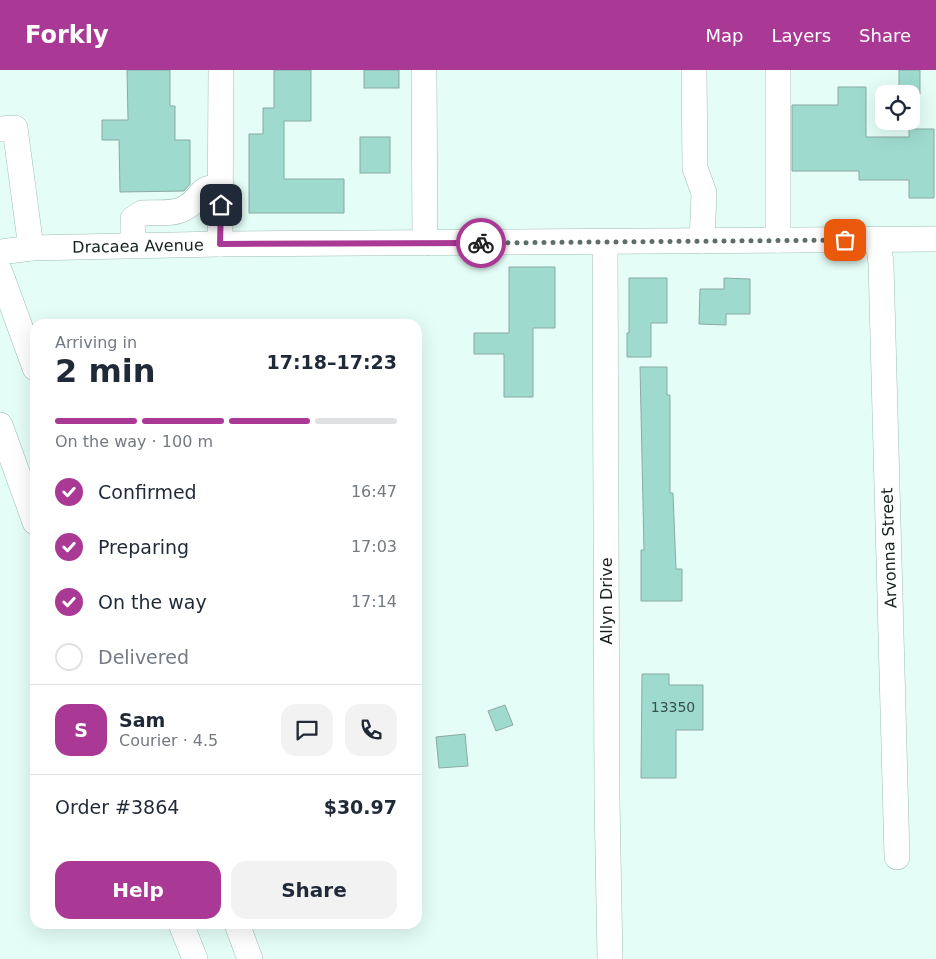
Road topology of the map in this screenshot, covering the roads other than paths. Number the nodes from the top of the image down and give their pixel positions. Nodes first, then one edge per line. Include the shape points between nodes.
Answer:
1 (221, 70) edge
2 (424, 70) edge
3 (694, 70) edge
4 (778, 70) edge
5 (0, 129) edge
6 (221, 186) junction
7 (936, 239) edge
8 (778, 240) junction
9 (878, 240) junction
10 (702, 241) junction
11 (606, 242) junction
12 (425, 243) junction
13 (220, 244) junction
14 (133, 246) junction
15 (31, 248) junction
16 (0, 252) edge
17 (0, 272) edge
18 (30, 354) edge
19 (0, 425) edge
20 (30, 508) edge
21 (897, 857) dead end
22 (183, 929) edge
23 (239, 929) edge
24 (195, 959) edge
25 (250, 959) edge
26 (610, 959) edge

1 - 6 street
2 - 12 street
3 - 10 street via 695,168 704,193
4 - 8 street
5 - 15 street via 15,128
6 - 13 street
6 - 14 street via 201,192 194,202 179,211 137,215 133,219
7 - 9 street, Dracaea Avenue
8 - 9 street, Dracaea Avenue
8 - 10 street, Dracaea Avenue
9 - 21 street, Arvonna Street
10 - 11 street, Dracaea Avenue
11 - 12 street, Dracaea Avenue
11 - 26 street, Allyn Drive via 606,790
12 - 13 street, Dracaea Avenue
13 - 14 street, Dracaea Avenue
14 - 15 street, Dracaea Avenue
15 - 16 street, Dracaea Avenue
17 - 18 street
19 - 20 street
22 - 24 street
23 - 25 street

